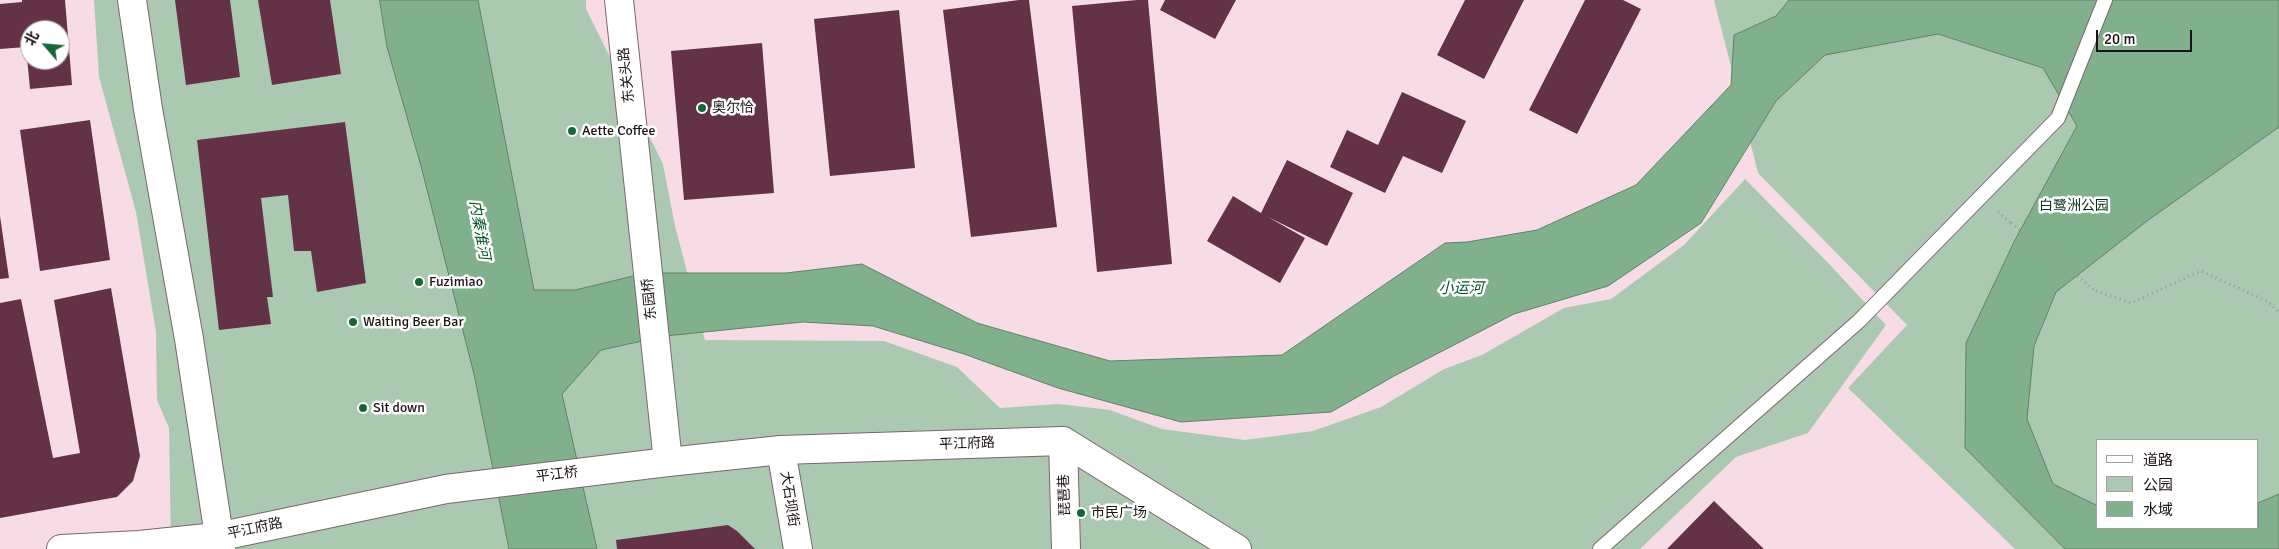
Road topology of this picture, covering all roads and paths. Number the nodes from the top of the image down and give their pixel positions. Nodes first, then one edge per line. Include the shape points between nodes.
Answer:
1 (132, 0) edge
2 (619, 0) edge
3 (2105, 0) edge
4 (638, 179) joint
5 (2011, 223) dead end
6 (2279, 312) edge
7 (1063, 441) junction
8 (781, 450) junction
9 (668, 462) junction
10 (446, 489) joint
11 (219, 543) edge
12 (61, 549) edge
13 (798, 549) edge
14 (1066, 549) edge
15 (1237, 549) edge
16 (1600, 549) edge

1 - 11 street
2 - 4 street, 东关头路
3 - 16 lane via 2058,118 1859,321
4 - 9 street, 东园桥
5 - 6 path, bridge via 2096,291 2131,302 2201,271 2267,301
7 - 8 street, 平江府路
7 - 14 street, 琵琶巷
7 - 15 street
8 - 9 street, 平江府路
8 - 13 street, 大石坝街
9 - 10 street, 平江桥
10 - 11 street, 平江府路
11 - 12 street, 平江府路

